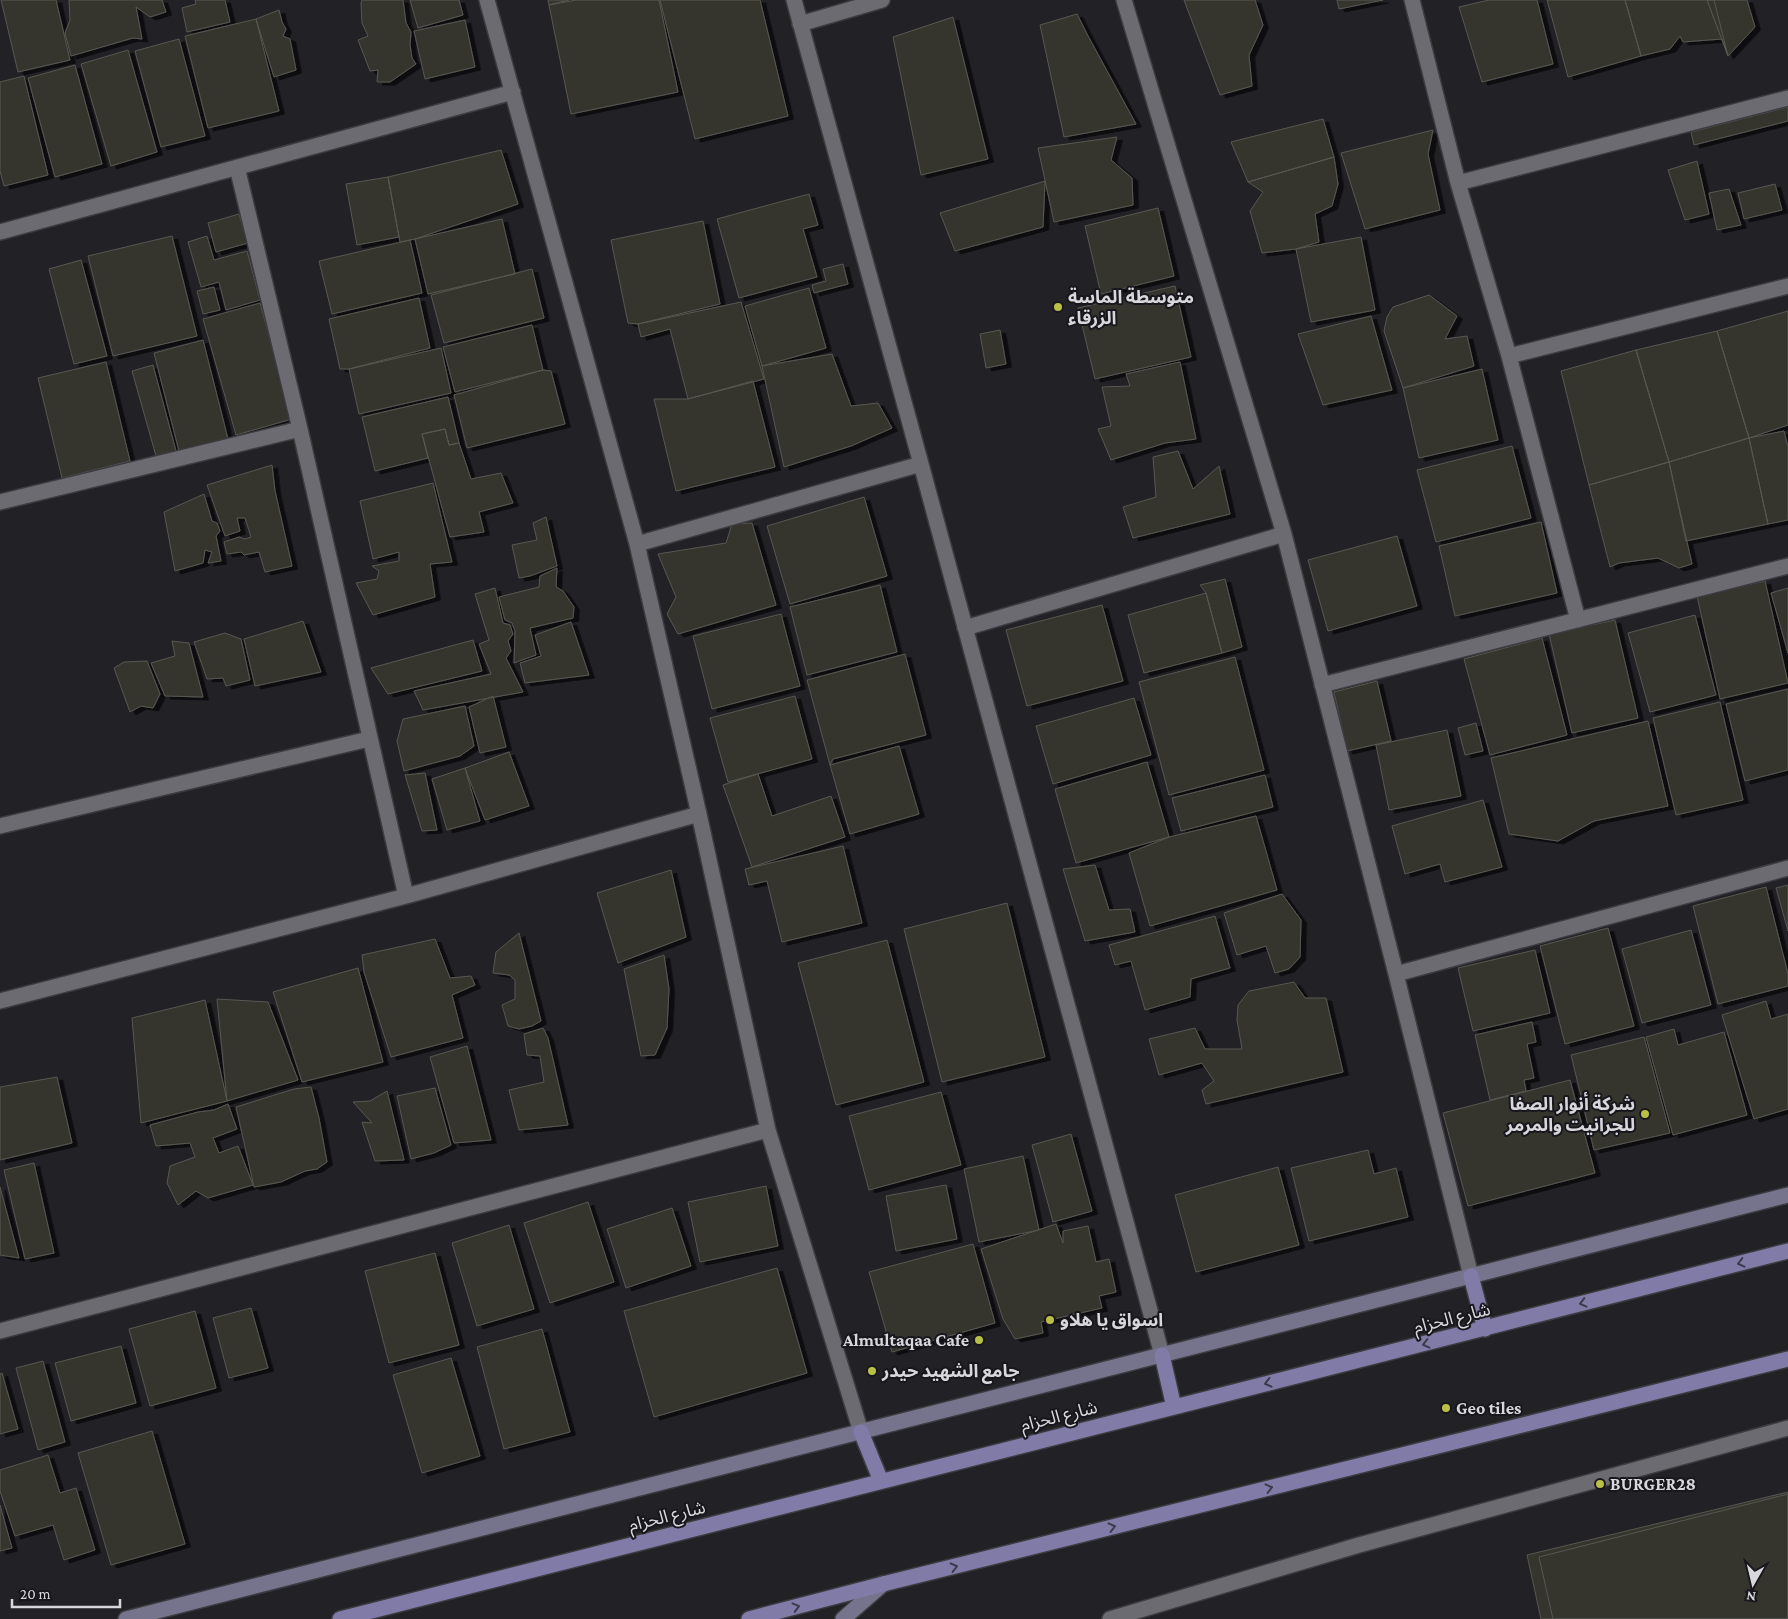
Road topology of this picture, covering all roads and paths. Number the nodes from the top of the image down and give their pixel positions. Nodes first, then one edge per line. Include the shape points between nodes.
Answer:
1 (488, 0) edge
2 (794, 0) edge
3 (882, 0) edge
4 (1124, 0) edge
5 (1412, 0) edge
6 (800, 24) junction
7 (513, 92) junction
8 (1788, 98) edge
9 (237, 167) junction
10 (1458, 183) junction
11 (0, 232) edge
12 (1788, 286) edge
13 (1509, 356) junction
14 (300, 429) junction
15 (921, 464) junction
16 (0, 502) edge
17 (1284, 534) junction
18 (637, 544) junction
19 (1788, 566) edge
20 (1578, 620) junction
21 (965, 628) junction
22 (1322, 685) junction
23 (369, 739) junction
24 (699, 814) junction
25 (0, 826) edge
26 (1788, 868) edge
27 (406, 896) junction
28 (1396, 974) junction
29 (0, 1001) edge
30 (768, 1130) junction
31 (1788, 1195) edge
32 (1788, 1251) edge
33 (1471, 1276) junction
34 (1485, 1329) junction
35 (0, 1331) edge
36 (1162, 1354) junction
37 (1788, 1359) edge
38 (1174, 1407) junction
39 (1788, 1428) edge
40 (861, 1432) junction
41 (881, 1481) junction
42 (883, 1584) junction
43 (126, 1619) edge
44 (340, 1619) edge
45 (749, 1619) edge
46 (843, 1619) edge
47 (1110, 1619) edge

1 - 7 street
2 - 6 street
3 - 6 street
4 - 17 street
5 - 10 street
6 - 15 street
7 - 9 street
7 - 18 street
8 - 10 street
9 - 11 street
9 - 14 street
10 - 13 street
12 - 13 street
13 - 20 street
14 - 16 street
14 - 23 street
15 - 18 street
15 - 21 street
17 - 21 street
17 - 22 street
18 - 24 street
19 - 20 street
20 - 22 street
21 - 36 street
22 - 28 street
23 - 25 street
23 - 27 street
24 - 27 street
24 - 30 street
26 - 28 street
27 - 29 street
28 - 33 street
30 - 35 street
30 - 40 street
31 - 33 main road
32 -> 34 main road, شارع الحزام
33 - 34 main road
33 - 36 main road
34 -> 38 main road, شارع الحزام
36 - 38 main road
36 - 40 main road
42 -> 37 main road
38 - 41 main road, شارع الحزام
39 - 47 street via 1359,1545
40 - 41 main road
40 - 43 main road
41 - 44 main road, شارع الحزام
45 -> 42 main road
42 - 46 main road

